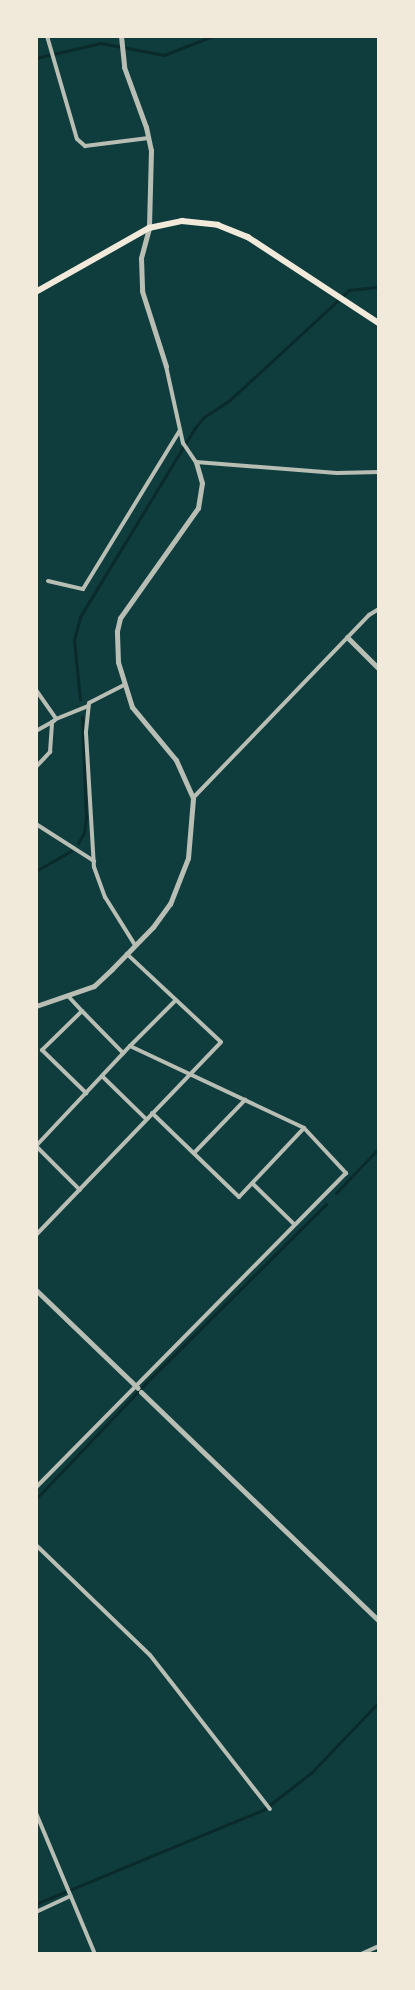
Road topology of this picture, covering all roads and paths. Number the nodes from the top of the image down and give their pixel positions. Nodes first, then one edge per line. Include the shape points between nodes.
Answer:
1 (47, 36) edge
2 (121, 39) edge
3 (148, 138) junction
4 (149, 228) junction
5 (36, 292) edge
6 (379, 323) edge
7 (166, 366) joint
8 (180, 430) junction
9 (196, 462) junction
10 (379, 472) edge
11 (48, 581) dead end
12 (379, 609) edge
13 (347, 637) junction
14 (379, 669) edge
15 (124, 685) junction
16 (36, 690) edge
17 (88, 706) junction
18 (55, 720) junction
19 (36, 730) edge
20 (36, 767) edge
21 (193, 798) junction
22 (36, 824) edge
23 (94, 861) junction
24 (135, 946) junction
25 (127, 954) junction
26 (68, 996) junction
27 (176, 1000) junction
28 (36, 1006) edge
29 (82, 1011) junction
30 (130, 1046) junction
31 (123, 1053) junction
32 (192, 1073) junction
33 (103, 1077) junction
34 (86, 1093) junction
35 (245, 1100) junction
36 (152, 1114) junction
37 (146, 1119) junction
38 (304, 1128) junction
39 (36, 1146) edge
40 (194, 1153) junction
41 (253, 1184) junction
42 (80, 1190) junction
43 (294, 1224) junction
44 (36, 1236) edge
45 (36, 1290) edge
46 (138, 1389) junction
47 (36, 1487) edge
48 (36, 1545) edge
49 (379, 1621) edge
50 (270, 1809) dead end
51 (36, 1813) edge
52 (70, 1895) junction
53 (36, 1912) edge
54 (379, 1946) edge
55 (95, 1954) edge
56 (361, 1954) edge

1 - 3 street via 77,140 85,146
2 - 3 street via 123,59
3 - 4 street via 151,150
4 - 5 main road
4 - 6 main road via 182,221 218,225 248,237
4 - 7 street via 141,258 142,291
7 - 8 street
8 - 9 street via 183,443
8 - 11 street via 83,589
9 - 10 street via 336,474
9 - 15 street via 202,483 198,508 120,618 118,654
12 - 13 street
13 - 14 street
13 - 21 street
15 - 17 street via 100,695
15 - 21 street via 132,707 176,760
16 - 18 street
17 - 18 street
17 - 23 street via 86,733
18 - 19 street
18 - 20 street via 50,752
21 - 24 street via 192,832 180,881 170,904
22 - 23 street
23 - 24 street via 105,897
24 - 25 street
25 - 26 street via 94,986
25 - 27 street
26 - 28 street
26 - 29 street
27 - 30 street
27 - 32 street via 221,1042
29 - 31 street
29 - 34 street via 42,1050
30 - 31 street
30 - 32 street
31 - 33 street
32 - 35 street
32 - 36 street
33 - 34 street
33 - 37 street
34 - 39 street
35 - 38 street
35 - 40 street
36 - 37 street
36 - 40 street
37 - 42 street
38 - 41 street
38 - 43 street via 346,1173
39 - 42 street
40 - 41 street via 239,1196
41 - 43 street
42 - 44 street
43 - 46 street
45 - 46 street
46 - 47 street
46 - 49 street
48 - 50 street via 150,1655
51 - 52 street
52 - 53 street
52 - 55 street
54 - 56 street

